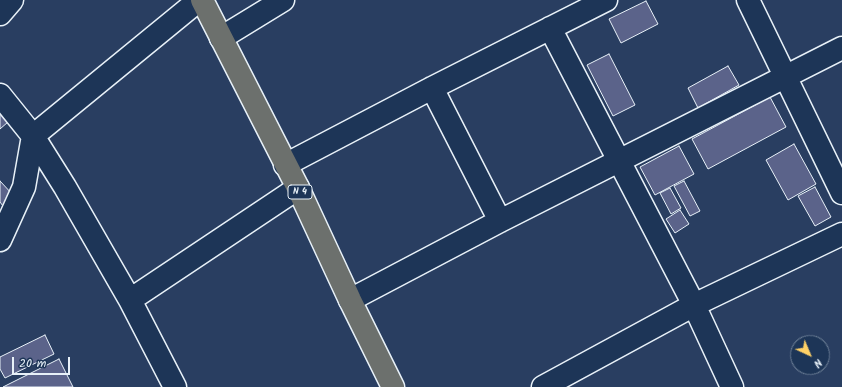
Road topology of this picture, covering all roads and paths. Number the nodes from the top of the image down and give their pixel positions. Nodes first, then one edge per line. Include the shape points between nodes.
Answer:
1 (12, 0) edge
2 (200, 0) edge
3 (283, 0) edge
4 (606, 0) edge
5 (748, 0) edge
6 (0, 14) edge
7 (550, 28) junction
8 (221, 38) junction
9 (842, 48) edge
10 (786, 76) junction
11 (432, 88) junction
12 (0, 95) edge
13 (33, 136) junction
14 (619, 161) junction
15 (285, 165) junction
16 (298, 188) junction
17 (842, 193) edge
18 (500, 221) junction
19 (842, 234) edge
20 (0, 240) edge
21 (130, 300) junction
22 (350, 300) junction
23 (694, 305) junction
24 (175, 387) edge
25 (393, 387) edge
26 (543, 387) edge
27 (732, 387) edge

1 - 6 street
2 - 8 main road, N 4
2 - 13 street
3 - 8 street
4 - 7 street
5 - 10 street
7 - 11 street
7 - 14 street
8 - 15 main road, N 4
9 - 10 street
10 - 14 street
10 - 17 street
11 - 15 street
11 - 18 street
12 - 13 street
13 - 20 street via 24,187
13 - 21 street
14 - 18 street
14 - 23 street
15 - 16 main road, N 4
16 - 21 street
16 - 22 main road, N 4
18 - 22 street
19 - 23 street
21 - 24 street
22 - 25 main road, N 4
23 - 26 street
23 - 27 street

